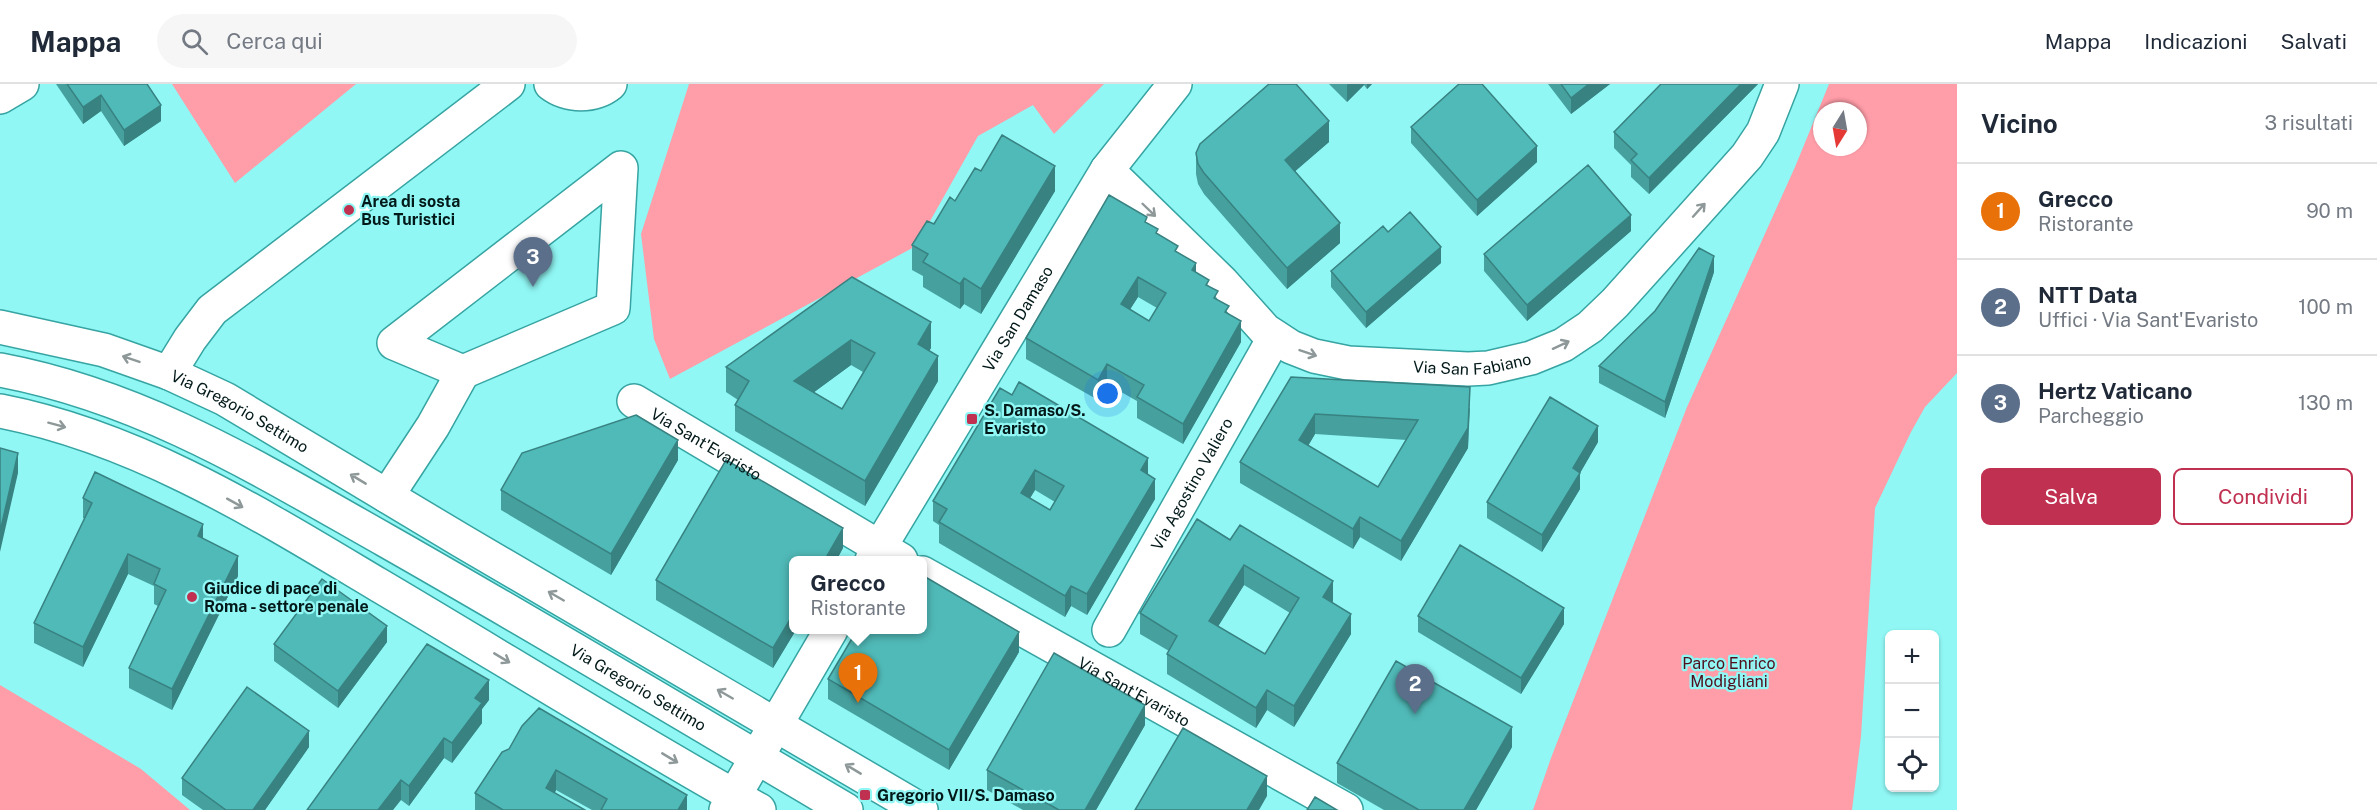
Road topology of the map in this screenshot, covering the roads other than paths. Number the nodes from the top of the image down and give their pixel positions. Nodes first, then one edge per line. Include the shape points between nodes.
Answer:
1 (21, 84) edge
2 (508, 84) edge
3 (551, 84) edge
4 (610, 84) edge
5 (1174, 84) edge
6 (1782, 84) edge
7 (0, 97) edge
8 (1107, 170) junction
9 (0, 327) edge
10 (1274, 338) junction
11 (0, 370) edge
12 (463, 372) junction
13 (169, 373) junction
14 (634, 401) dead end
15 (0, 411) edge
16 (387, 496) junction
17 (462, 541) junction
18 (884, 556) edge
19 (427, 564) junction
20 (927, 576) edge
21 (452, 628) junction
22 (1109, 630) dead end
23 (829, 634) edge
24 (776, 723) junction
25 (755, 757) junction
26 (739, 805) edge
27 (846, 810) edge
28 (921, 810) edge
29 (1346, 810) edge

1 - 7 street
2 - 13 street via 212,310
3 - 4 street via 574,94 591,93
5 - 8 street, Via San Damaso
10 -> 6 street, Via San Fabiano via 1331,360 1426,368 1488,368 1531,358 1563,345 1602,317 1747,156 1764,132
8 -> 10 street, Via San Fabiano
8 - 18 street, Via San Damaso
13 -> 9 street, Via Gregorio Settimo via 104,350
10 - 22 street, Via Agostino Valiero
11 - 19 street, Via Gregorio Settimo via 88,394 177,426
12 - 12 street via 613,308 621,168 394,343
12 - 16 street
16 -> 13 street, Via Gregorio Settimo via 225,399
14 - 18 street, Via Sant'Evaristo
15 -> 21 street via 70,429 175,470
16 - 17 street, Via Gregorio Settimo
17 - 19 street via 440,550
24 -> 17 street, Via Gregorio Settimo
19 - 21 street via 423,578 428,596
19 - 25 street, Via Gregorio Settimo
20 - 29 street, Via Sant'Evaristo
21 -> 26 street
23 - 24 street
24 - 25 street
28 -> 24 street, Via Gregorio Settimo
25 - 26 street
25 - 27 street, Via Gregorio Settimo

